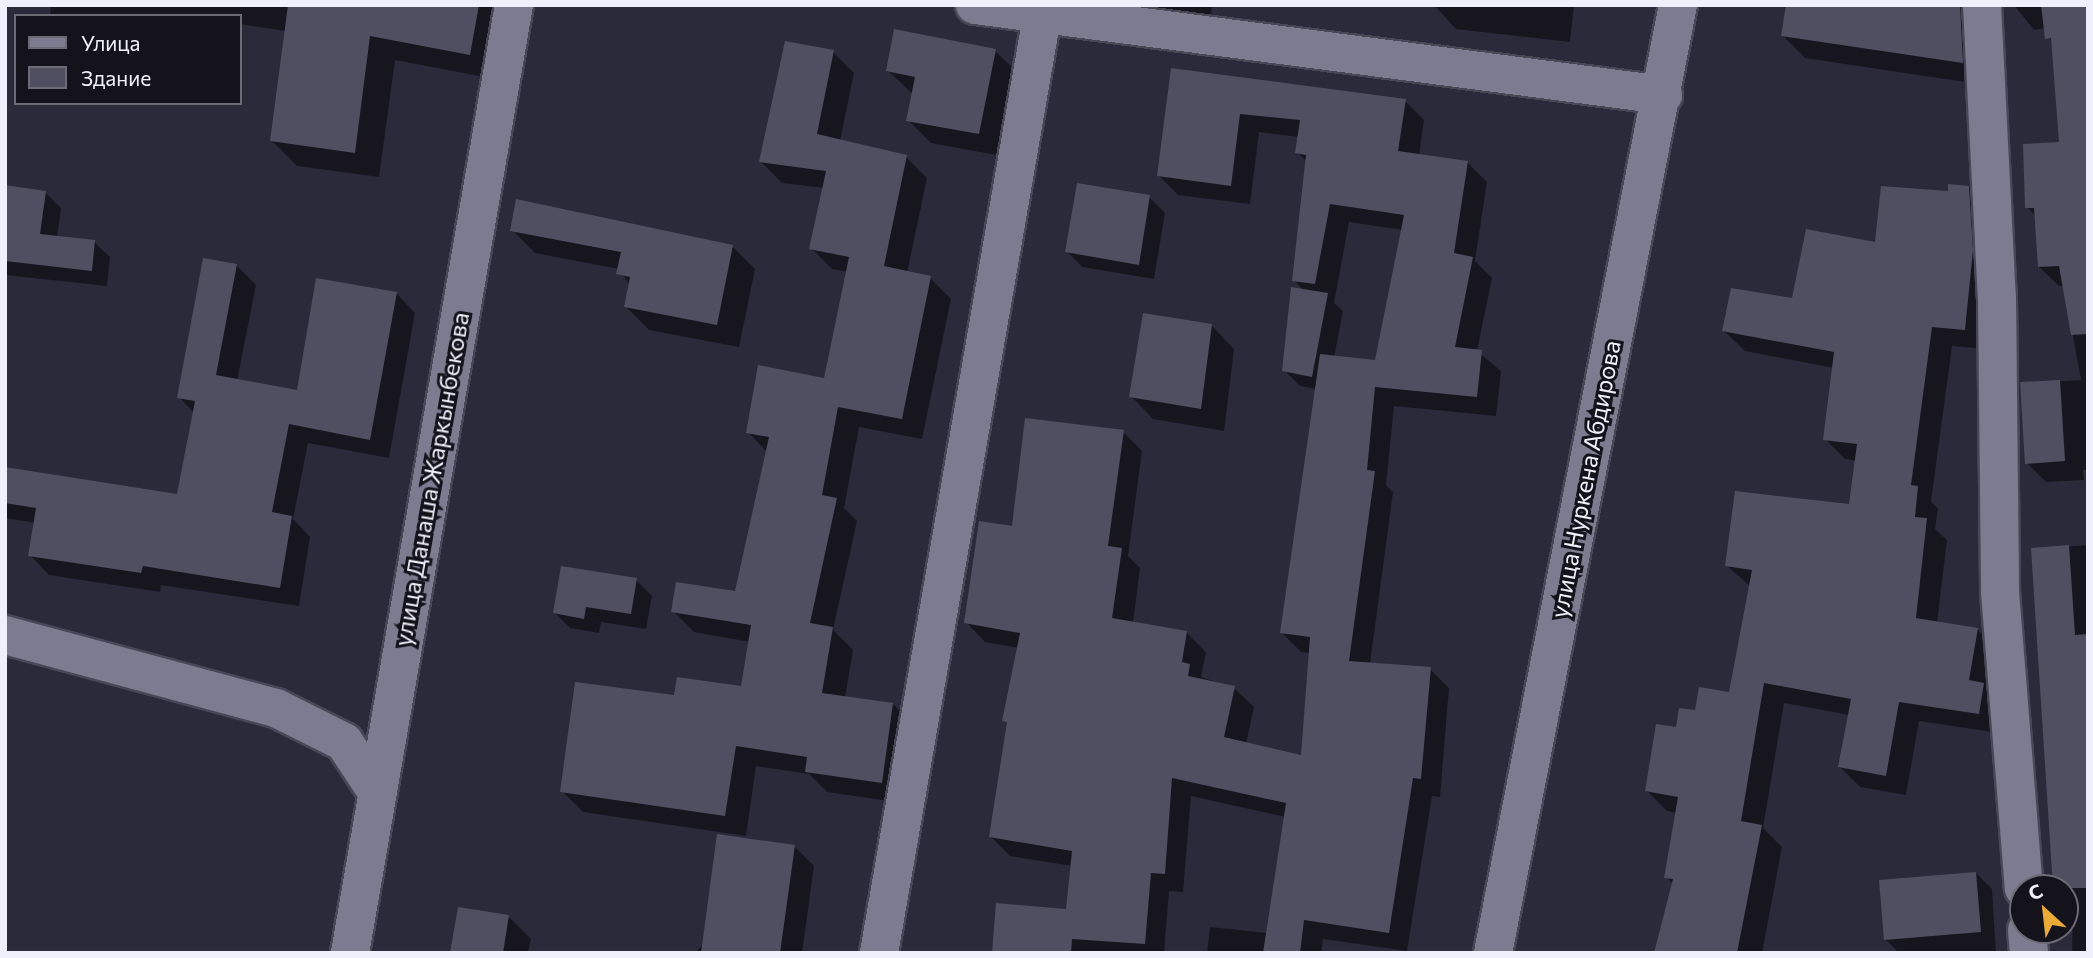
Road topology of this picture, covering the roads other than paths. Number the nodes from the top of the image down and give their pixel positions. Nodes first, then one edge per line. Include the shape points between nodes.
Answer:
1 (514, 5) edge
2 (975, 5) edge
3 (1678, 5) edge
4 (1982, 5) edge
5 (1043, 11) edge
6 (1662, 95) junction
7 (5, 635) edge
8 (377, 792) junction
9 (2023, 874) edge
10 (350, 953) edge
11 (878, 953) edge
12 (1493, 953) edge

1 - 8 street, улица Данаша Жаркынбекова
2 - 5 street
3 - 6 street, улица Нуркена Абдирова
4 - 9 street via 1997,297 2000,592
5 - 6 street
5 - 11 street
6 - 12 street, улица Нуркена Абдирова
7 - 8 street via 276,708 344,742
8 - 10 street, улица Данаша Жаркынбекова

